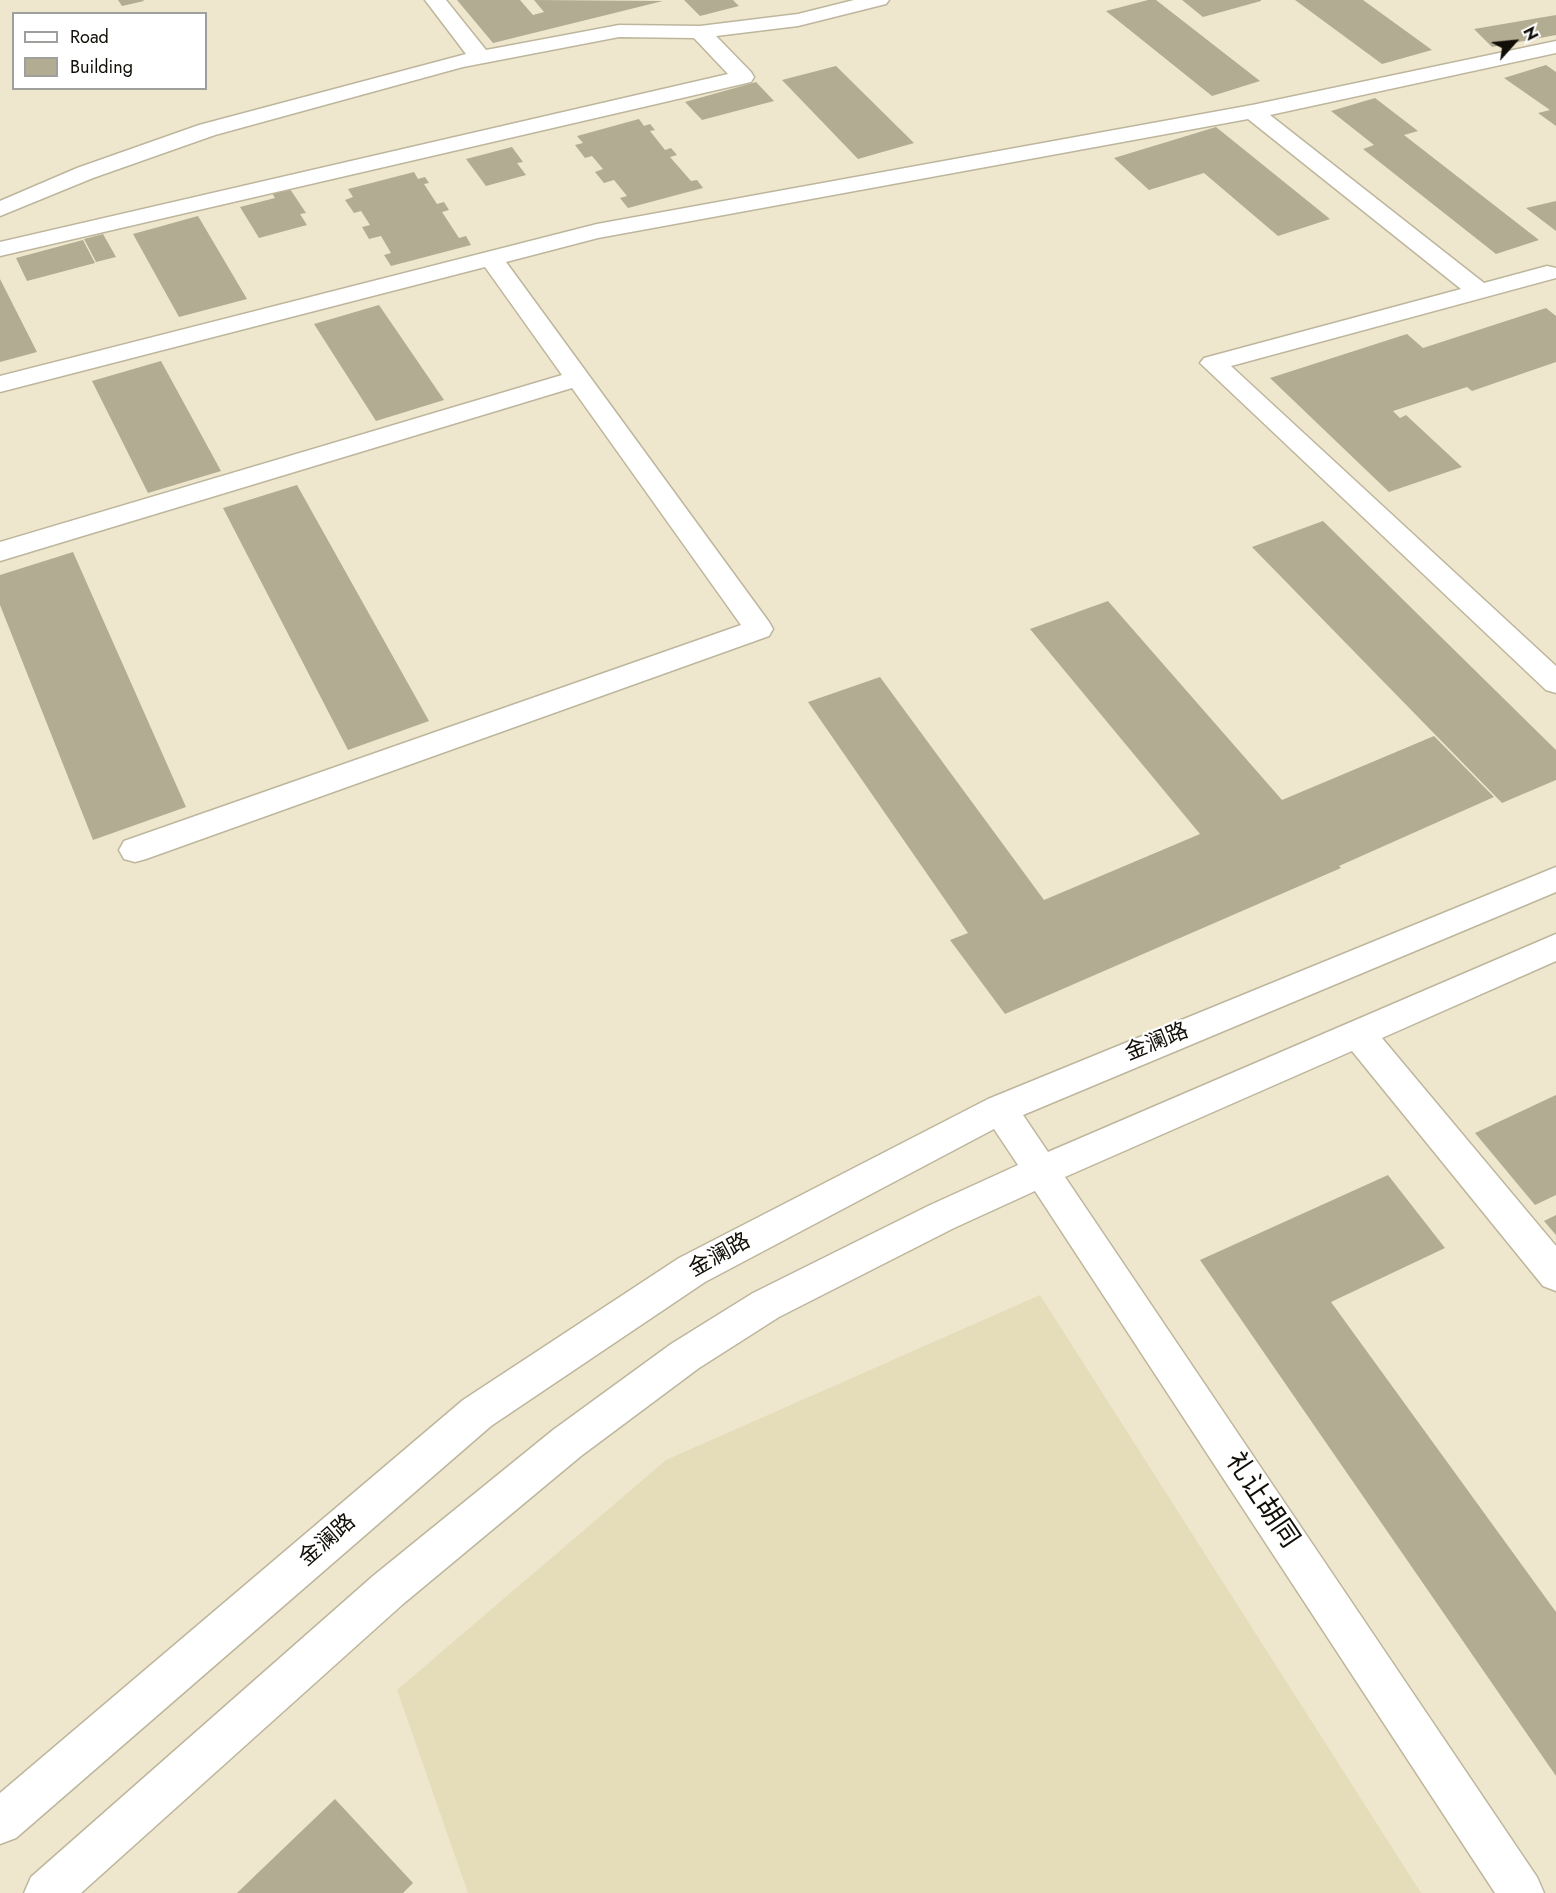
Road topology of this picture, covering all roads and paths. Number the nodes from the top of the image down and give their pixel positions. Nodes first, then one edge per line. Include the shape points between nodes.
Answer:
1 (435, 0) edge
2 (879, 0) edge
3 (700, 32) junction
4 (1556, 48) edge
5 (480, 57) junction
6 (1252, 112) junction
7 (0, 209) edge
8 (0, 249) edge
9 (492, 259) junction
10 (1553, 275) edge
11 (1479, 291) junction
12 (579, 378) junction
13 (0, 384) edge
14 (0, 552) edge
15 (1556, 683) edge
16 (135, 850) dead end
17 (1556, 879) edge
18 (1556, 947) edge
19 (1358, 1033) junction
20 (1000, 1108) junction
21 (1042, 1171) junction
22 (1556, 1274) edge
23 (0, 1822) edge
24 (47, 1893) edge
25 (1521, 1893) edge

1 - 5 street
2 - 3 street via 798,20
3 - 5 street via 619,31
3 - 8 street via 743,77
4 - 6 street
5 - 7 street via 207,130 85,173
6 - 9 street via 597,231
6 - 11 street
9 - 12 street
9 - 13 street
10 - 11 street
11 - 15 street via 1213,363
12 - 14 street
12 - 16 street via 759,628
17 - 20 street, 金澜路
18 - 19 street
19 - 21 street
19 - 22 street
20 - 21 street, 礼让胡同
20 - 23 street, 金澜路 via 692,1270 477,1413
21 - 24 street via 766,1305 685,1356 567,1443 388,1590
21 - 25 street, 礼让胡同

